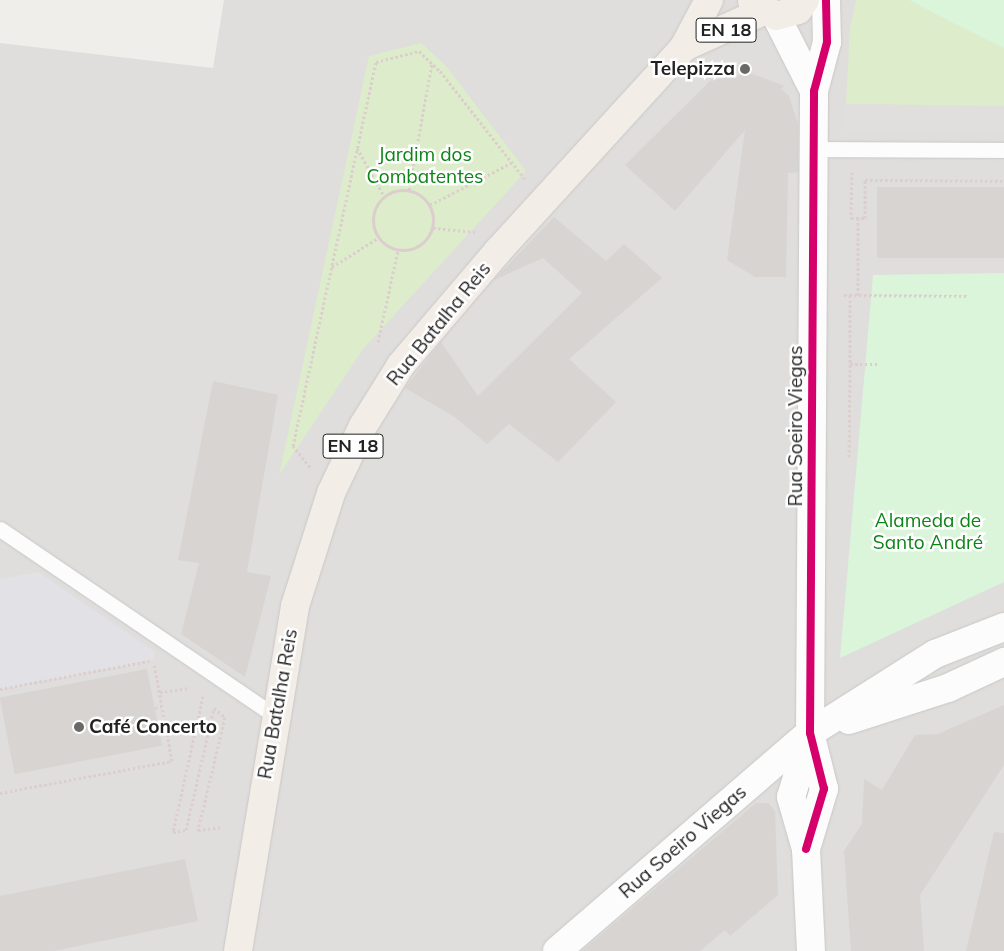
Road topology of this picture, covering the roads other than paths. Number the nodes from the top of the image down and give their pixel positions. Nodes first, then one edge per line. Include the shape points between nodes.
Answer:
1 (709, 0) edge
2 (805, 0) edge
3 (826, 0) edge
4 (764, 9) edge
5 (684, 47) junction
6 (814, 91) junction
7 (814, 149) junction
8 (1004, 150) edge
9 (0, 529) edge
10 (1004, 627) edge
11 (1004, 662) edge
12 (275, 716) junction
13 (810, 733) junction
14 (238, 951) edge
15 (557, 951) edge
16 (811, 951) edge

1 - 5 main road, Rua Batalha Reis / EN 18
2 - 4 main road, EN 18 via 798,10
3 - 6 street, Rua Soeiro Viegas via 827,42
4 - 5 main road, Rua Batalha Reis / EN 18
4 - 6 street, Rua Soeiro Viegas
5 - 12 main road, Rua Batalha Reis / EN 18 via 498,251 401,365 363,426 331,493 295,606
6 - 7 street, Rua Soeiro Viegas
7 - 8 lane
7 - 13 street, Rua Soeiro Viegas
9 - 12 lane
10 - 13 street via 935,654
11 - 13 street via 948,688
12 - 14 main road, Rua Batalha Reis / EN 18
13 - 15 street, Rua Soeiro Viegas
13 - 16 street, Rua Soeiro Viegas via 791,797 806,849

